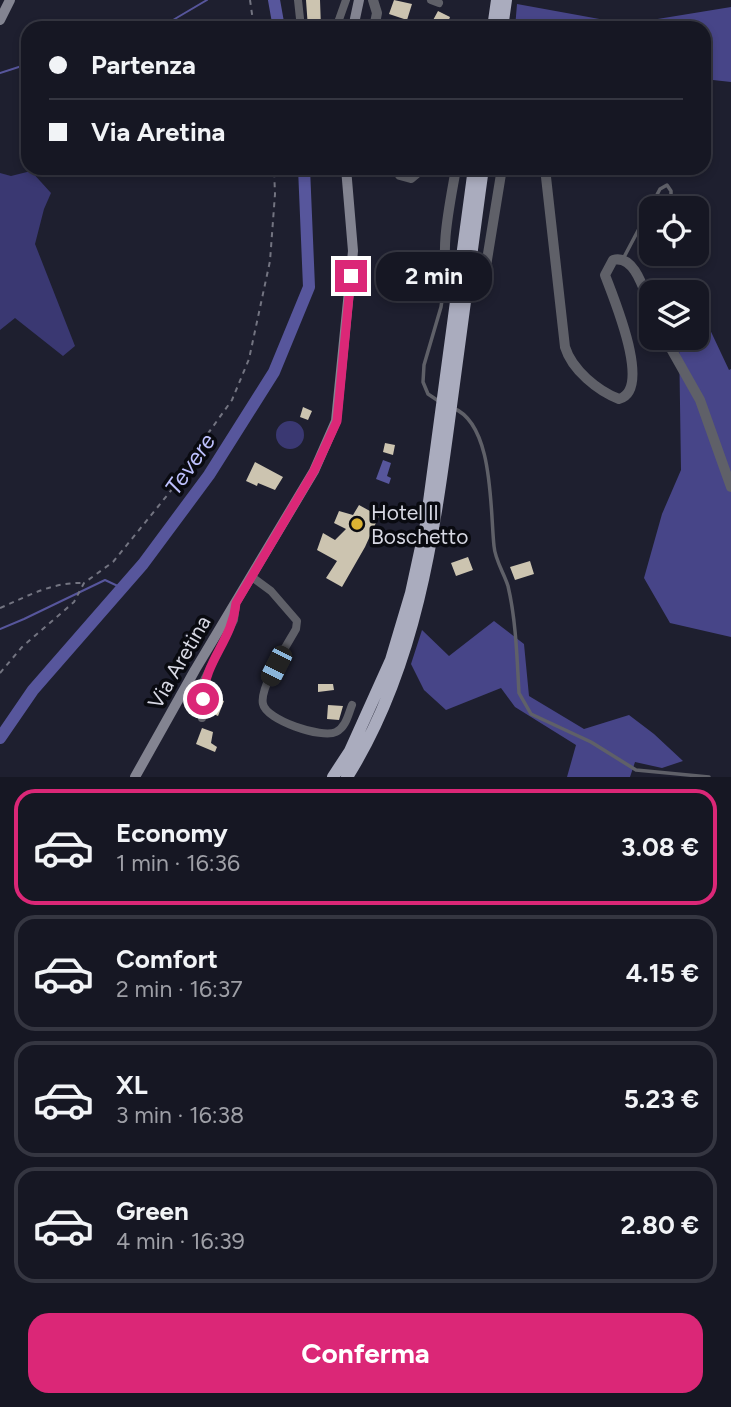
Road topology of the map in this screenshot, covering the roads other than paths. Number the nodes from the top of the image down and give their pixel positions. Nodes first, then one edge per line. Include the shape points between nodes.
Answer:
1 (10, 0) edge
2 (298, 0) edge
3 (346, 0) edge
4 (359, 0) edge
5 (373, 0) edge
6 (496, 0) edge
7 (506, 0) edge
8 (0, 20) edge
9 (300, 21) edge
10 (338, 21) edge
11 (354, 21) edge
12 (375, 21) edge
13 (494, 21) edge
14 (503, 21) edge
15 (347, 175) edge
16 (455, 175) edge
17 (473, 175) edge
18 (482, 175) edge
19 (501, 175) edge
20 (546, 175) edge
21 (656, 196) edge
22 (671, 196) edge
23 (639, 229) edge
24 (467, 254) junction
25 (623, 259) junction
26 (447, 271) junction
27 (639, 282) edge
28 (672, 350) edge
29 (731, 487) edge
30 (430, 525) junction
31 (252, 577) junction
32 (236, 603) junction
33 (352, 705) dead end
34 (202, 718) dead end
35 (135, 777) edge
36 (333, 777) edge
37 (347, 777) edge
38 (709, 777) edge

1 - 8 main road
2 - 9 street
3 - 10 street
4 - 11 main road
5 - 12 street
6 - 13 highway
7 - 14 highway
15 - 31 main road, Via Aretina via 353,251 337,421 314,471
16 - 26 street via 446,237
17 - 24 highway
18 - 24 highway
19 - 26 street via 483,271 475,278 451,276
20 - 25 street via 567,355 605,394 620,400 631,389 631,351 606,275 613,260
21 - 22 lane via 667,186
23 - 25 lane
24 - 30 highway
25 - 27 street
26 - 38 lane via 422,382 434,400 466,416 480,442 494,549 510,598 523,702 531,714 591,742 636,770
28 - 29 street via 700,400
30 - 36 highway via 391,660 350,751
30 - 37 highway via 420,596 399,663 366,748
31 - 32 main road, Via Aretina
31 - 33 street via 297,621 265,690 265,709 282,721 322,734 334,733 345,724
32 - 34 street via 234,620 204,680
32 - 35 main road, Via Aretina

